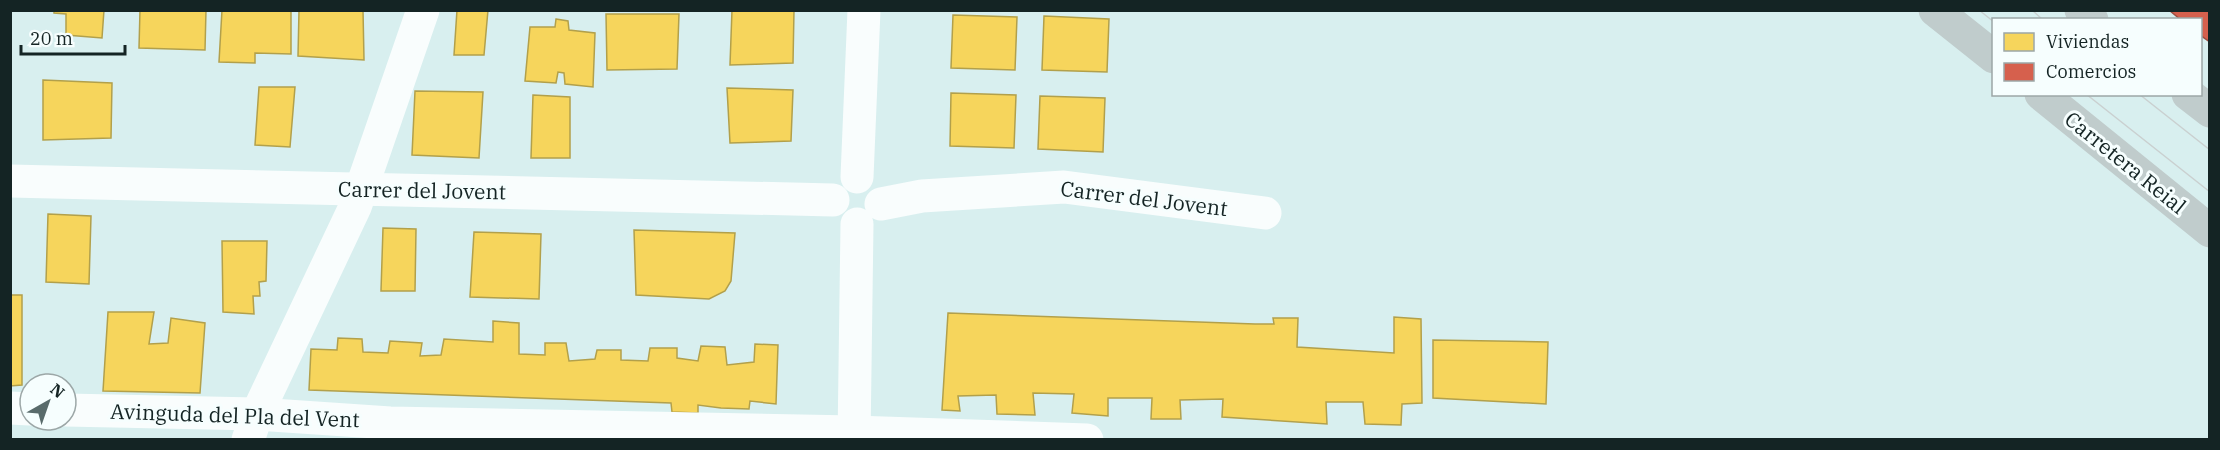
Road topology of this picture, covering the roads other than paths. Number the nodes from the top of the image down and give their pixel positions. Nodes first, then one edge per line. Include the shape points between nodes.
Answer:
1 (423, 10) edge
2 (864, 10) edge
3 (1935, 10) edge
4 (1992, 55) edge
5 (2043, 96) edge
6 (2191, 96) edge
7 (2210, 111) edge
8 (857, 177) junction
9 (10, 181) edge
10 (361, 190) junction
11 (833, 200) junction
12 (1265, 213) dead end
13 (869, 214) junction
14 (2210, 231) edge
15 (78, 411) edge
16 (253, 427) edge
17 (854, 436) edge
18 (1087, 440) edge

1 - 10 street
2 - 8 street
3 - 4 main road
5 - 14 main road, Carretera Reial
6 - 7 main road
8 - 11 street via 842,182
8 - 13 street via 873,183 880,192
9 - 10 street, Carrer del Jovent
10 - 11 street, Carrer del Jovent
10 - 16 street
11 - 13 street via 838,215 847,222
12 - 13 street, Carrer del Jovent via 1064,187 922,196
13 - 17 street
15 - 16 street, Avinguda del Pla del Vent
16 - 17 street, Avinguda del Pla del Vent via 390,423
17 - 18 street, Avinguda del Pla del Vent

